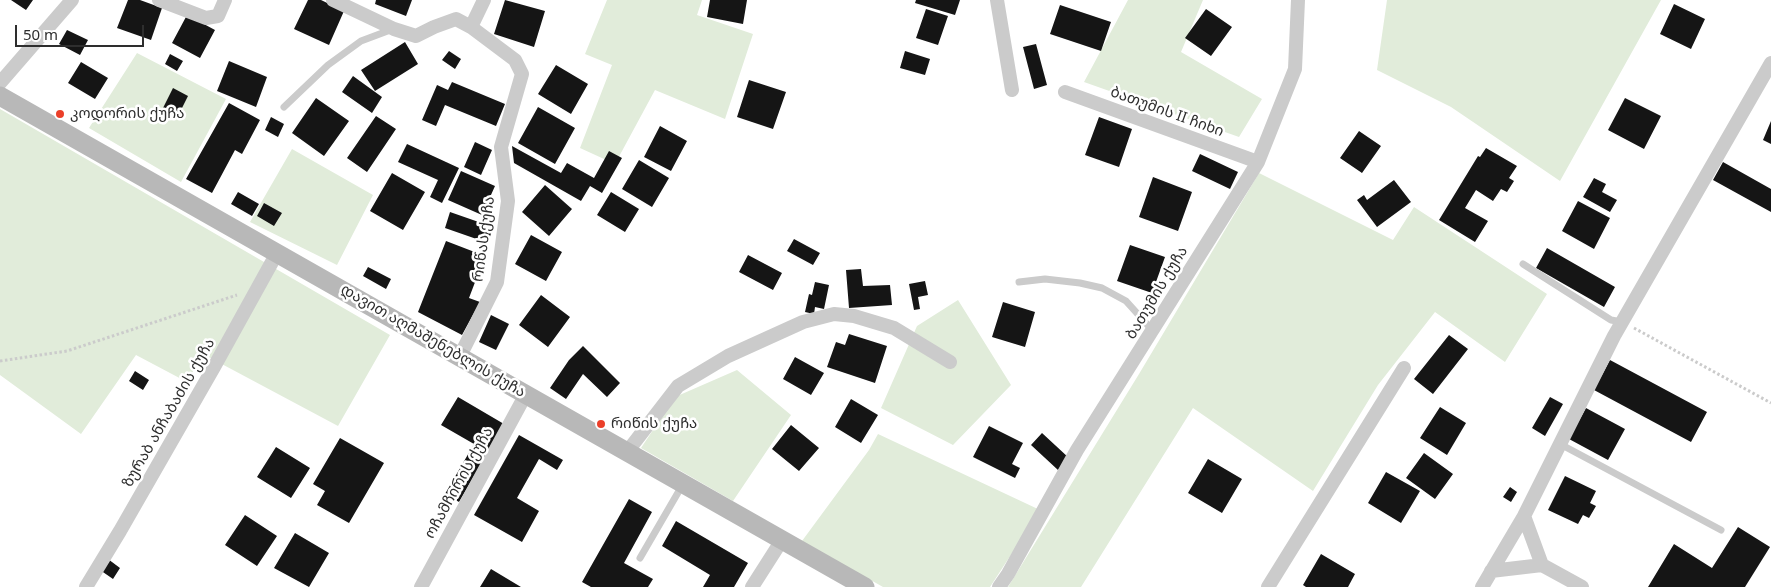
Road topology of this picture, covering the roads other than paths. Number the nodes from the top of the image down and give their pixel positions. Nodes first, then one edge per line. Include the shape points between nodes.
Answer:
1 (72, 0) edge
2 (158, 0) edge
3 (224, 0) edge
4 (333, 0) edge
5 (484, 0) edge
6 (997, 0) edge
7 (1298, 0) edge
8 (470, 27) junction
9 (394, 29) junction
10 (1771, 63) edge
11 (0, 83) edge
12 (1012, 90) dead end
13 (1065, 92) dead end
14 (0, 96) edge
15 (284, 107) dead end
16 (1258, 162) junction
17 (277, 253) junction
18 (1522, 264) dead end
19 (1019, 282) dead end
20 (1623, 322) junction
21 (1153, 331) junction
22 (460, 356) junction
23 (950, 362) dead end
24 (1404, 368) dead end
25 (526, 394) junction
26 (1560, 444) junction
27 (626, 452) junction
28 (683, 484) junction
29 (1524, 516) junction
30 (1721, 530) dead end
31 (782, 540) junction
32 (640, 558) dead end
33 (1542, 565) junction
34 (1492, 571) junction
35 (86, 587) edge
36 (420, 587) edge
37 (752, 587) edge
38 (865, 587) edge
39 (999, 587) edge
40 (1268, 587) edge
41 (1482, 587) edge
42 (1582, 587) edge

1 - 11 street
2 - 3 street via 206,18 218,16
4 - 9 street, რიწას ქუჩა
5 - 8 street
6 - 12 street
7 - 16 street, ბათუმის ქუჩა via 1295,69
8 - 9 street, რიწას ქუჩა via 456,19 416,36
8 - 22 street, რიწას ქუჩა via 515,60 522,74 501,148 508,201 497,282
9 - 15 lane via 362,41 328,65
10 - 20 street
13 - 16 street, ბათუმის II ჩიხი
14 - 17 street, დავით აღმაშენებლის ქუჩა
16 - 21 street, ბათუმის ქუჩა
17 - 22 street, დავით აღმაშენებლის ქუჩა
17 - 35 street, ზურაბ ანჩაბაძის ქუჩა
18 - 20 lane via 1611,320
19 - 21 lane via 1044,279 1102,288 1126,301
20 - 26 street
21 - 39 street, ბათუმის ქუჩა via 1077,450
22 - 25 street, დავით აღმაშენებლის ქუჩა
23 - 27 street via 894,328 854,316 834,314 811,320 728,356 678,386
24 - 40 street
25 - 27 street, დავით აღმაშენებლის ქუჩა
25 - 36 street, ოჩამჩირის ქუჩა
26 - 29 street
26 - 30 lane
27 - 28 street, დავით აღმაშენებლის ქუჩა
28 - 31 street, დავით აღმაშენებლის ქუჩა
28 - 32 lane
29 - 33 street
29 - 34 street
31 - 37 street
31 - 38 street, დავით აღმაშენებლის ქუჩა
33 - 34 street
33 - 42 street
34 - 41 street

